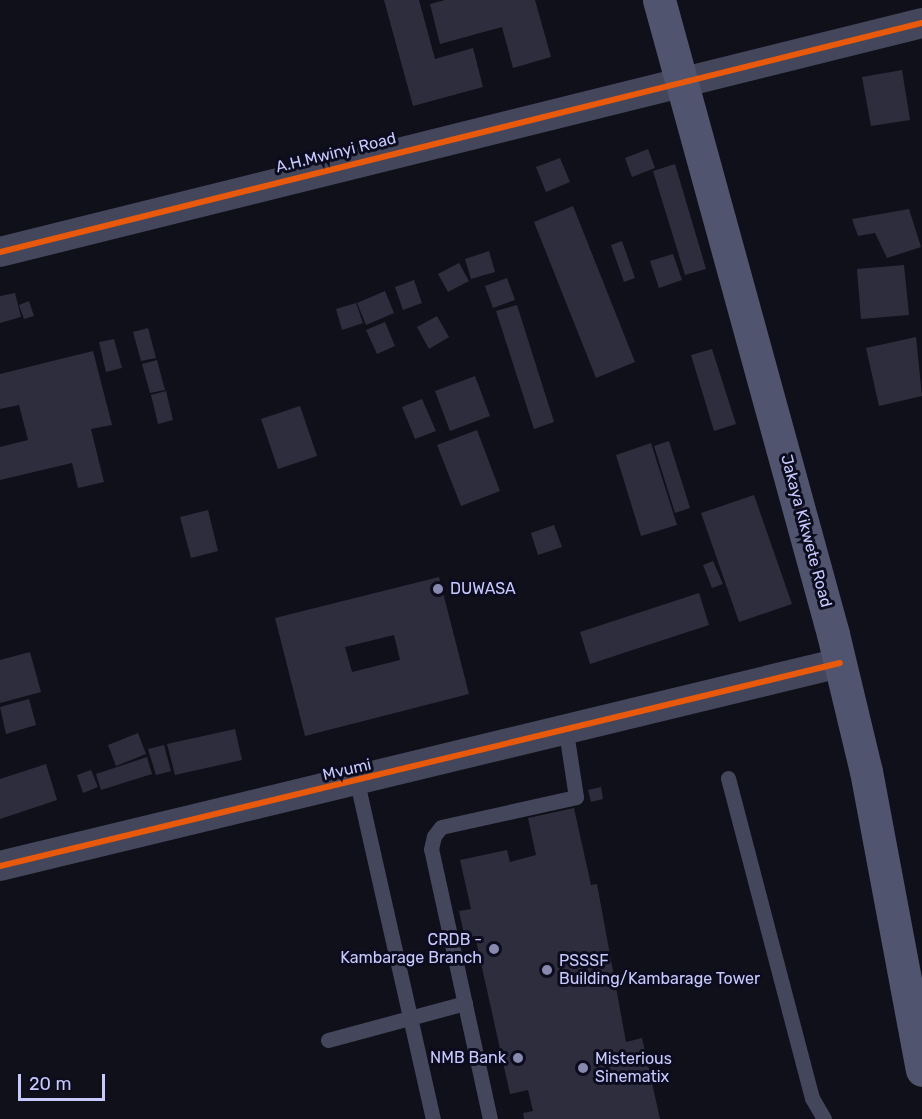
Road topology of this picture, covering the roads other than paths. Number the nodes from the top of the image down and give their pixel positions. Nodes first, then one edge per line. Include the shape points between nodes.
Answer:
1 (659, 0) edge
2 (922, 23) edge
3 (679, 79) junction
4 (0, 252) edge
5 (840, 663) junction
6 (566, 732) junction
7 (728, 778) dead end
8 (357, 782) junction
9 (0, 866) edge
10 (465, 1004) junction
11 (409, 1018) junction
12 (328, 1040) dead end
13 (922, 1070) edge
14 (432, 1119) edge
15 (490, 1119) edge
16 (824, 1119) edge

1 - 3 main road, Jakaya Kikwete Road
2 - 3 street, A.H.Mwinyi Road
3 - 4 street, A.H.Mwinyi Road
3 - 5 main road, Jakaya Kikwete Road via 800,501
5 - 6 street, Mvumi
5 - 13 main road, Jakaya Kikwete Road
6 - 8 street, Mvumi
6 - 10 lane via 576,797 441,827 434,836 431,849
7 - 16 lane via 812,1098
8 - 9 street, Mvumi
8 - 11 lane
10 - 11 lane
10 - 15 lane
11 - 12 lane
11 - 14 lane

